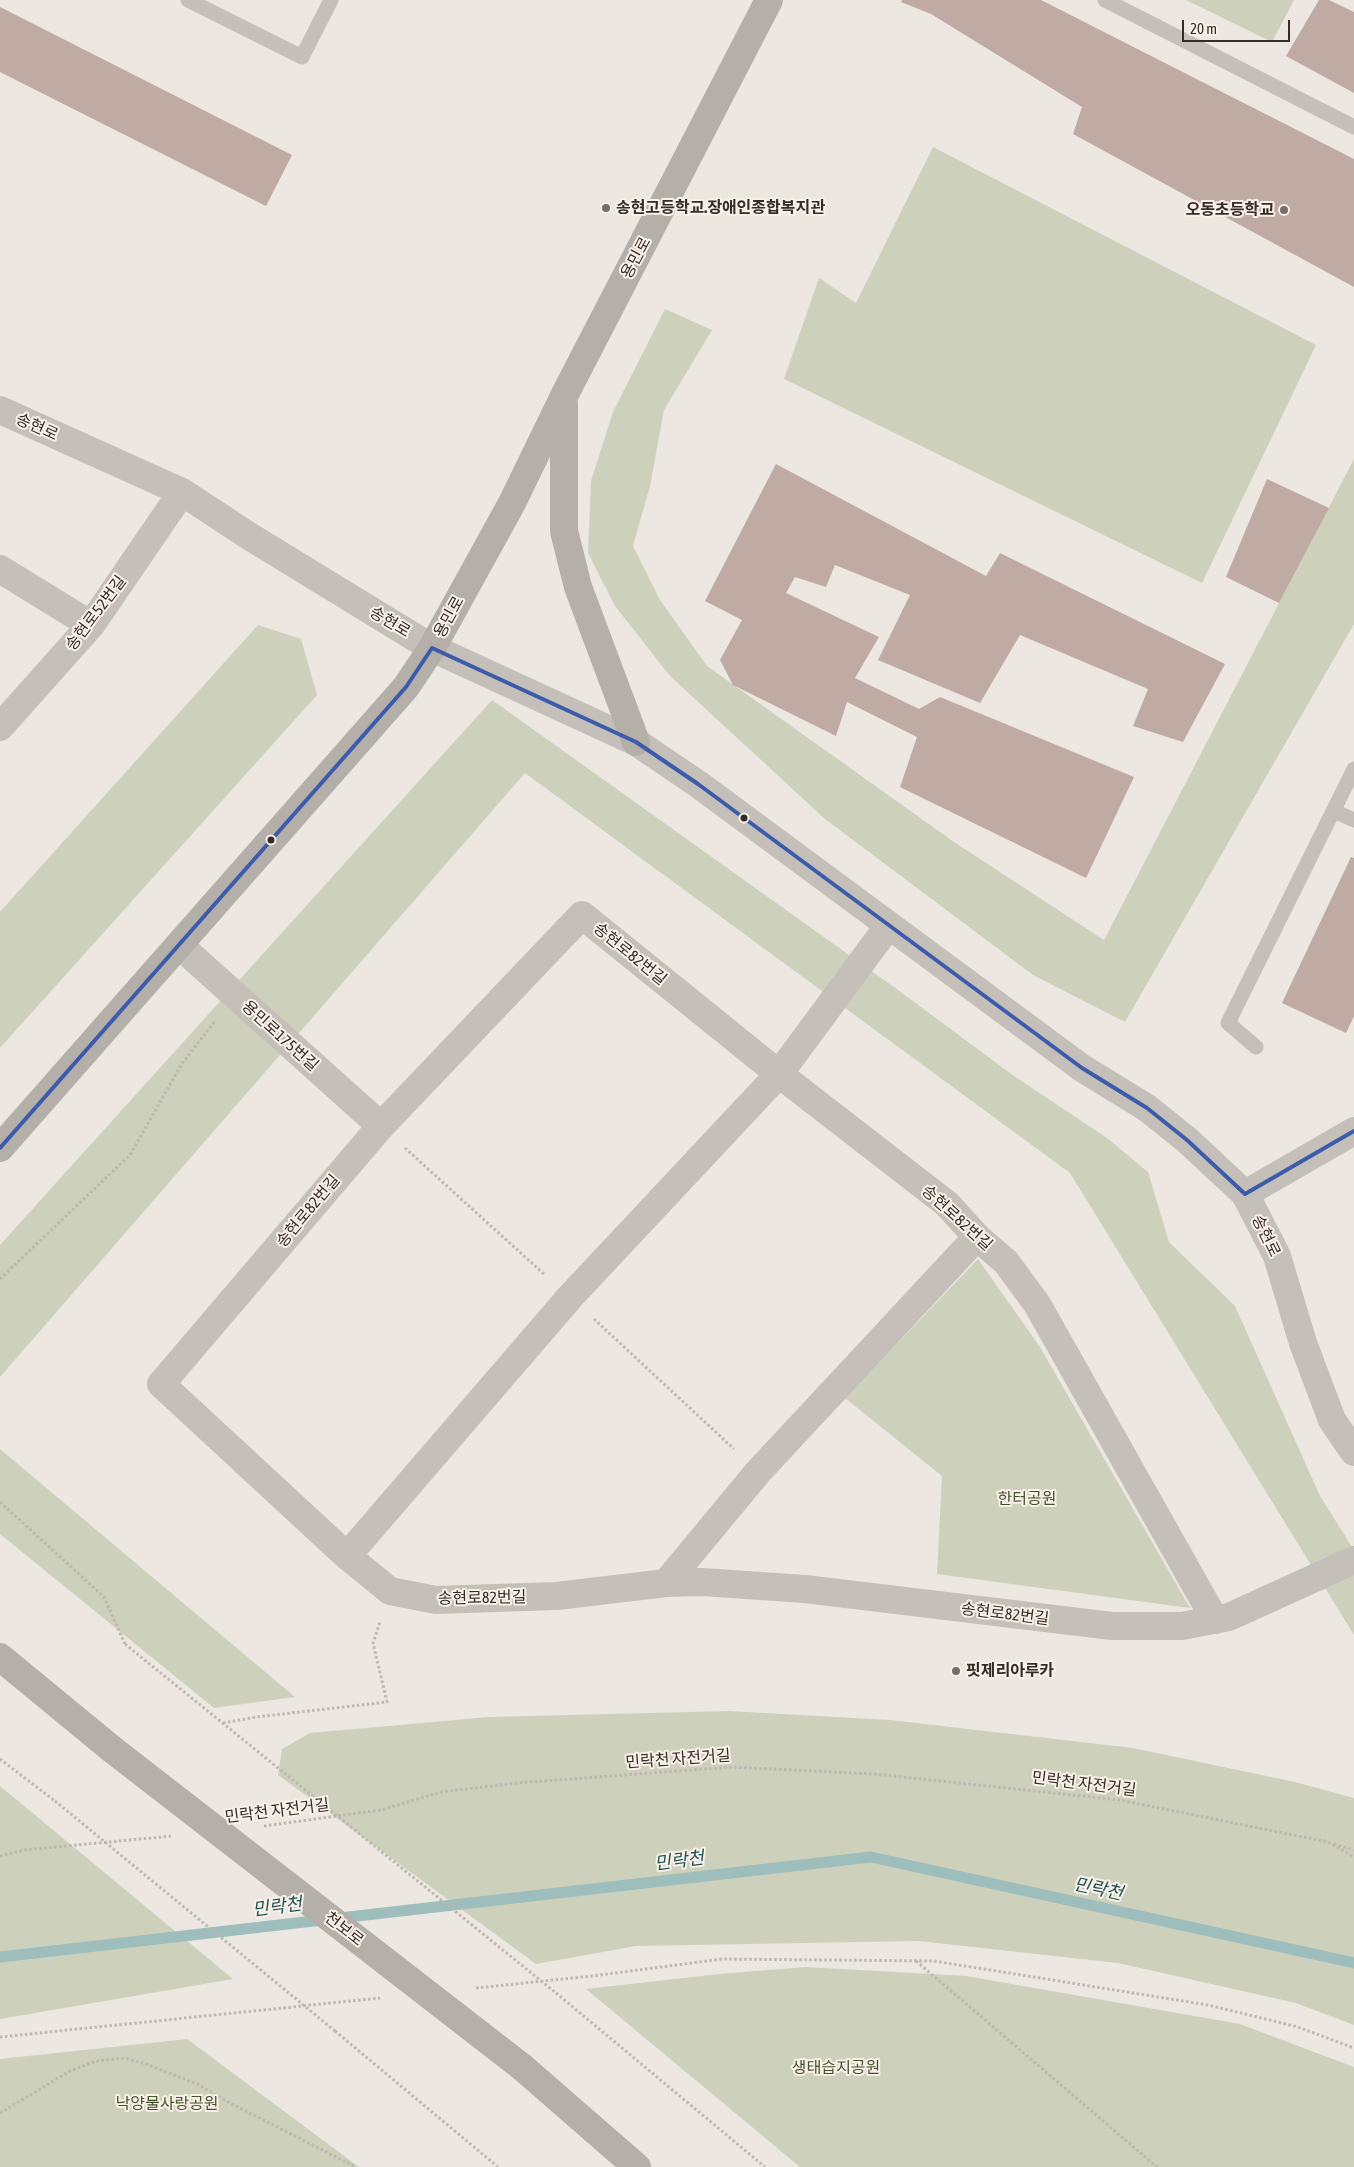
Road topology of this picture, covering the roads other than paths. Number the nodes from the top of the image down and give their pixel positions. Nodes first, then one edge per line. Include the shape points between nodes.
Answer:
1 (188, 0) edge
2 (330, 0) edge
3 (769, 0) edge
4 (1105, 0) edge
5 (1354, 127) edge
6 (564, 396) junction
7 (0, 410) edge
8 (182, 492) junction
9 (0, 569) edge
10 (92, 625) junction
11 (432, 648) junction
12 (0, 727) edge
13 (636, 742) junction
14 (1354, 769) edge
15 (1334, 811) junction
16 (1354, 820) edge
17 (889, 925) junction
18 (179, 945) junction
19 (1256, 1047) dead end
20 (779, 1074) junction
21 (381, 1126) junction
22 (1354, 1131) edge
23 (0, 1148) edge
24 (1245, 1194) junction
25 (976, 1237) junction
26 (1354, 1452) edge
27 (347, 1556) junction
28 (1354, 1560) edge
29 (666, 1583) junction
30 (1215, 1620) junction
31 (0, 1657) edge
32 (637, 2167) edge

1 - 2 lane via 302,57
3 - 6 main road, 용민로
4 - 5 lane
6 - 11 main road, 용민로 via 512,503
6 - 13 main road via 564,531 578,587
7 - 8 street, 송현로
8 - 10 street, 송현로52번길
8 - 11 street, 송현로
9 - 10 street
10 - 12 street, 송현로52번길
11 - 13 street, 송현로
11 - 18 main road, 용민로 via 406,687
13 - 17 street, 송현로
14 - 15 lane
15 - 16 lane
15 - 19 lane via 1228,1023
17 - 20 street
17 - 24 street, 송현로 via 1082,1068 1147,1108
18 - 21 street, 용민로175번길
18 - 23 main road, 용민로
20 - 21 street, 송현로82번길 via 582,915
20 - 25 street, 송현로82번길 via 946,1204
20 - 27 street via 570,1297
21 - 27 street, 송현로82번길 via 161,1384
22 - 24 street
24 - 26 street, 송현로 via 1277,1256 1303,1343 1332,1420
25 - 29 street via 758,1472
25 - 30 street, 송현로82번길 via 1006,1262 1037,1304
27 - 29 street, 송현로82번길 via 390,1591 436,1600 557,1596
28 - 30 street, 송현로82번길 via 1229,1617
29 - 30 street, 송현로82번길 via 702,1582 805,1589 1112,1626 1182,1626
31 - 32 main road, 천보로, bridge via 113,1750 522,2067

